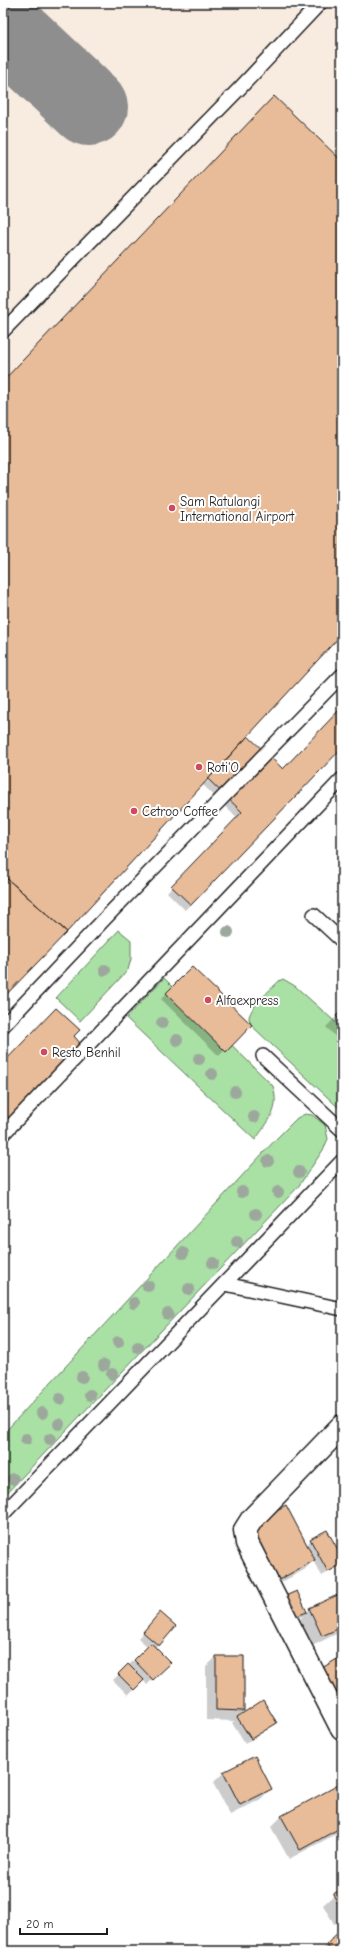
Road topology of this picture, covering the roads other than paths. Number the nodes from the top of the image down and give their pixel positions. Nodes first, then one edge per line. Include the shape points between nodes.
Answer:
1 (320, 3) edge
2 (3, 331) edge
3 (342, 675) edge
4 (342, 780) edge
5 (314, 915) dead end
6 (342, 941) edge
7 (3, 1026) edge
8 (263, 1056) dead end
9 (342, 1130) edge
10 (3, 1134) edge
11 (342, 1161) edge
12 (225, 1284) junction
13 (342, 1309) edge
14 (342, 1426) edge
15 (3, 1514) edge
16 (342, 1729) edge

1 - 2 lane
3 - 7 lane
4 - 10 lane
5 - 6 lane
8 - 9 lane
11 - 12 lane
12 - 13 lane
12 - 15 lane
14 - 16 street via 252,1519 245,1530 247,1543

